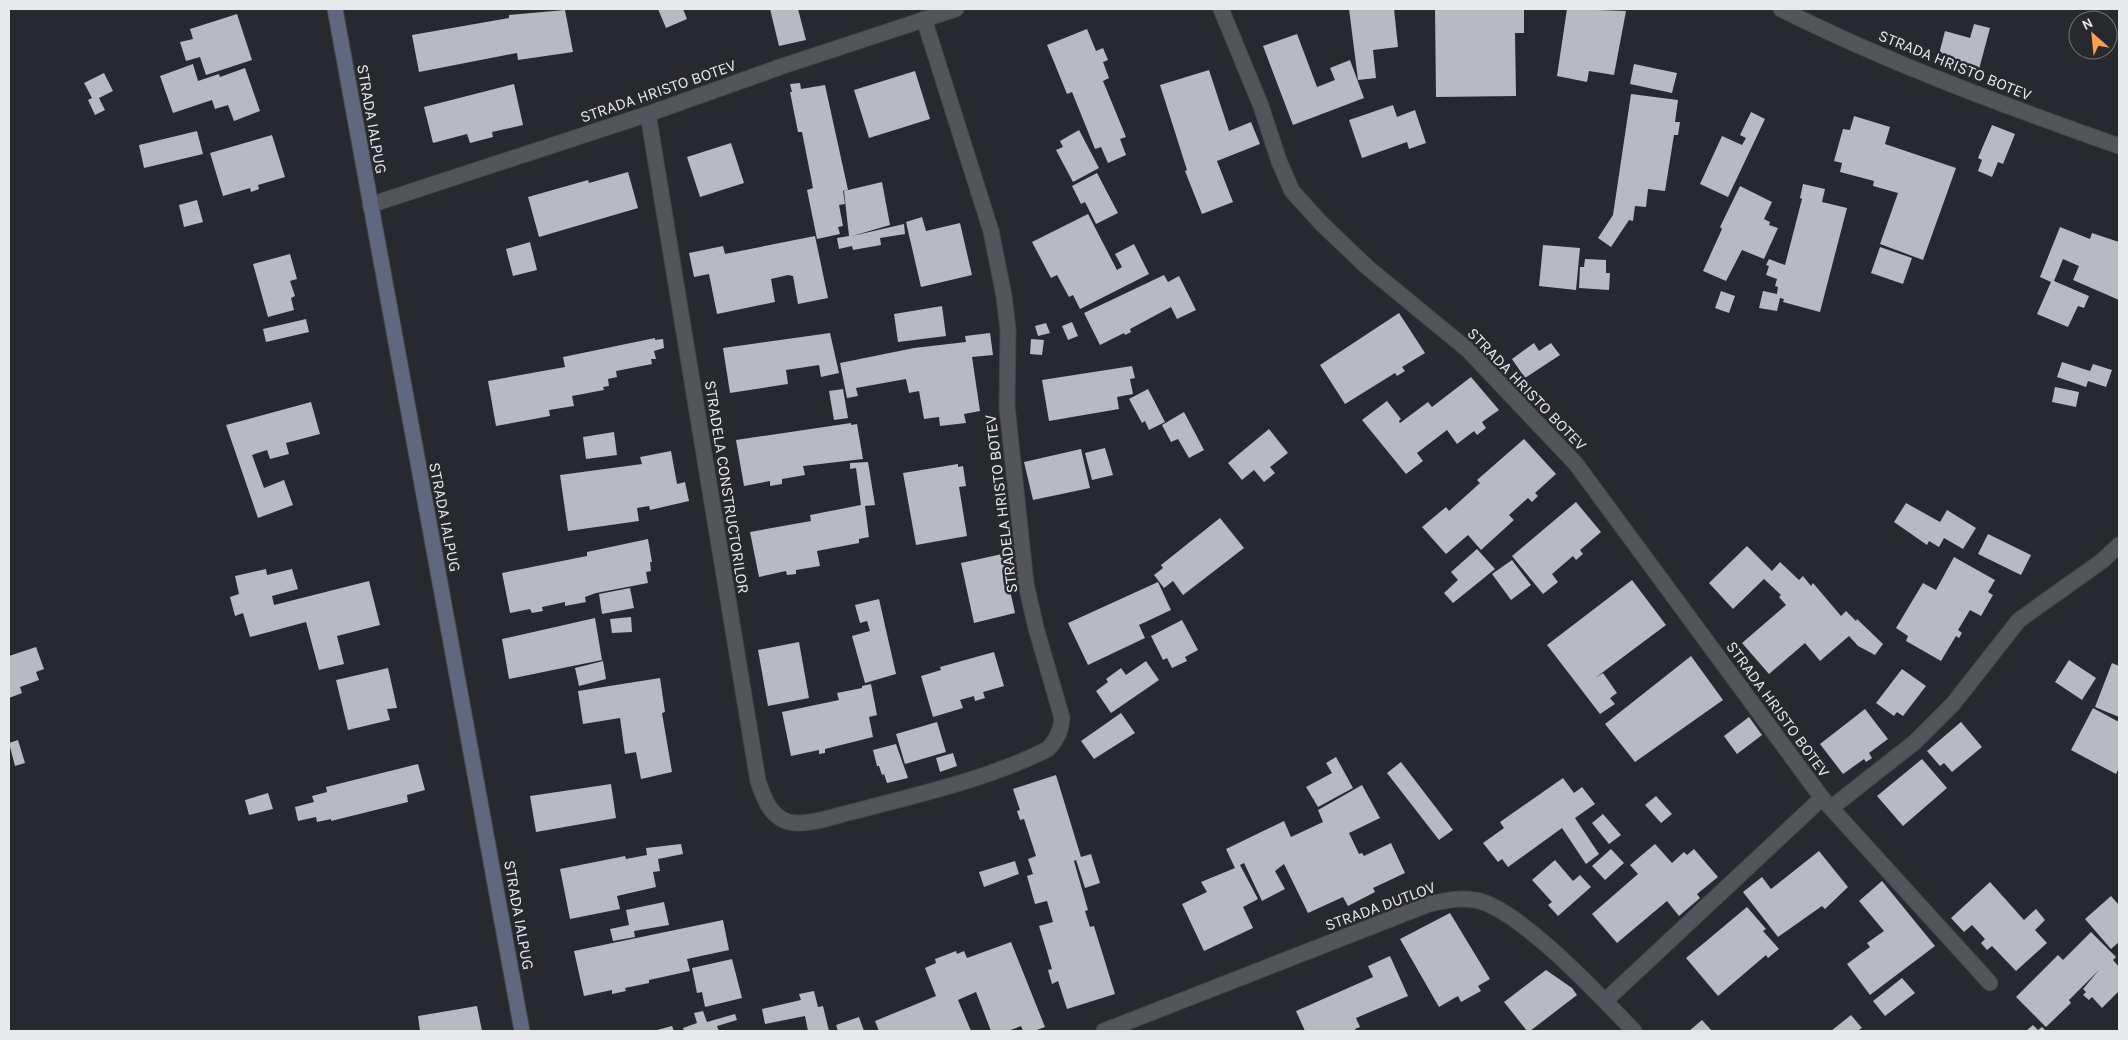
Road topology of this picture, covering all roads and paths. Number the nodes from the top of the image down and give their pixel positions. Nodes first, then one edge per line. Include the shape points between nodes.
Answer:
1 (335, 9) edge
2 (956, 9) edge
3 (1220, 9) edge
4 (1780, 9) edge
5 (924, 19) junction
6 (648, 114) junction
7 (2119, 146) edge
8 (370, 205) junction
9 (2119, 545) edge
10 (1826, 803) junction
11 (821, 819) joint
12 (1990, 983) dead end
13 (1605, 1001) junction
14 (522, 1031) edge
15 (1104, 1031) edge
16 (1634, 1031) edge

1 - 8 street, STRADA IALPUG
2 - 5 street, STRADA HRISTO BOTEV
3 - 10 street, STRADA HRISTO BOTEV via 1292,191 1320,223 1367,267 1468,350 1576,464
4 - 7 street, STRADA HRISTO BOTEV via 1966,91
5 - 6 street, STRADA HRISTO BOTEV
5 - 11 street, STRADELA HRISTO BOTEV via 990,231 1004,296 1008,330 1007,407 1026,584 1062,718 1061,729 1048,749 1026,759 910,797
6 - 8 street, STRADA HRISTO BOTEV
6 - 11 street, STRADELA CONSTRUCTORILOR via 758,781 765,804 780,817 795,823
8 - 14 street, STRADA IALPUG
9 - 10 street, STRADA HRISTO BOTEV via 2102,561 2019,620 1953,704 1915,742
10 - 12 street, STRADA HRISTO BOTEV
10 - 13 street, STRADA HRISTO BOTEV
13 - 15 street, STRADA DUTLOV via 1517,920 1476,900 1454,899 1429,904
13 - 16 street, STRADA DUTLOV

